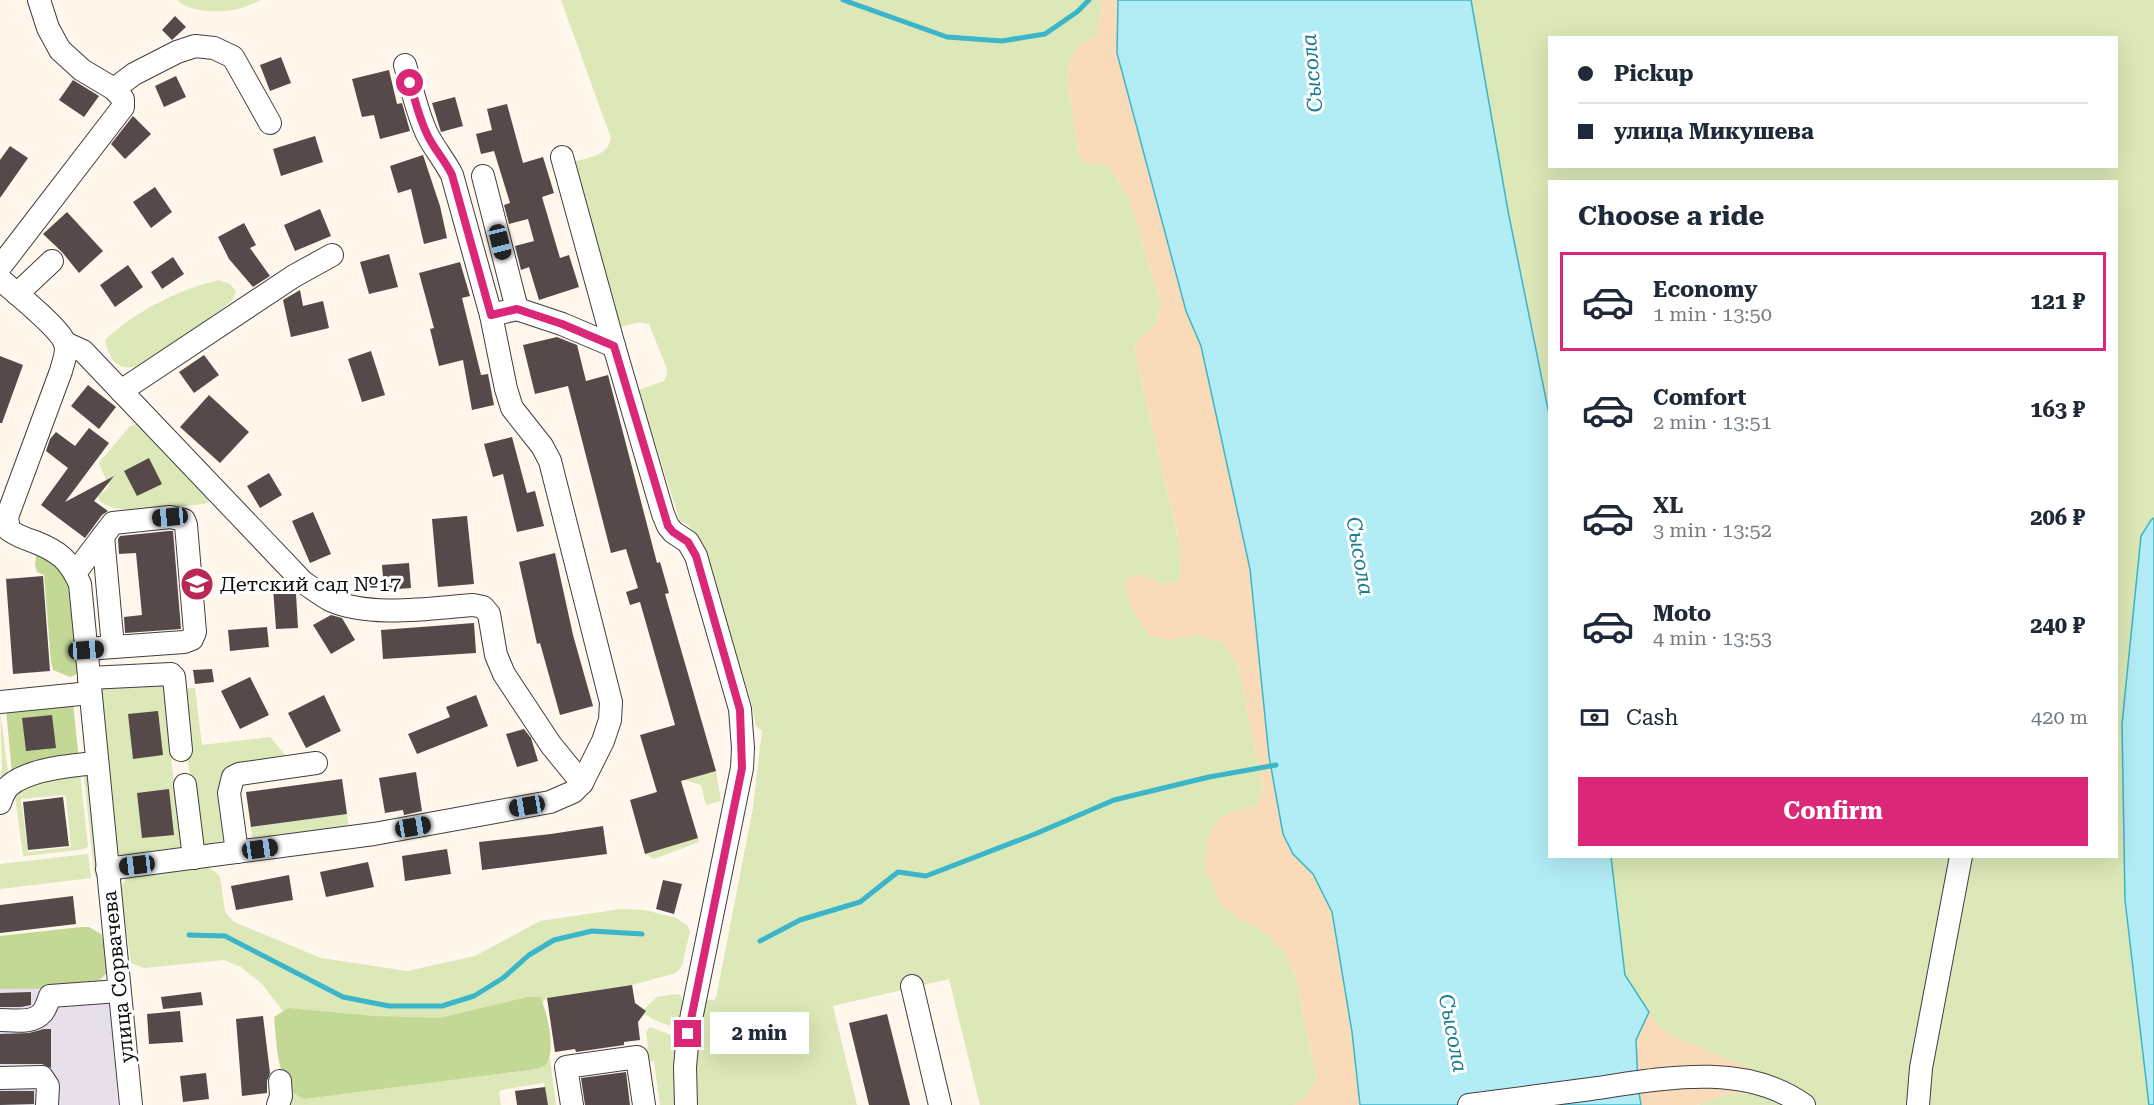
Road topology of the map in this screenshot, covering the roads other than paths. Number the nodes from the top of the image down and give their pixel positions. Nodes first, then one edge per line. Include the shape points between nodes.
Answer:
1 (39, 0) edge
2 (405, 65) dead end
3 (114, 89) junction
4 (270, 123) dead end
5 (562, 157) dead end
6 (483, 176) dead end
7 (332, 255) dead end
8 (52, 261) dead end
9 (0, 267) edge
10 (0, 279) edge
11 (17, 294) junction
12 (517, 309) junction
13 (491, 315) junction
14 (64, 343) junction
15 (614, 346) junction
16 (121, 391) junction
17 (4, 533) edge
18 (103, 536) junction
19 (75, 573) junction
20 (113, 647) junction
21 (86, 650) junction
22 (89, 686) junction
23 (0, 702) edge
24 (181, 750) dead end
25 (97, 763) junction
26 (316, 763) dead end
27 (582, 783) junction
28 (185, 785) dead end
29 (0, 803) edge
30 (237, 852) junction
31 (194, 858) junction
32 (1961, 858) edge
33 (107, 869) junction
34 (912, 986) dead end
35 (119, 991) junction
36 (0, 1020) edge
37 (0, 1078) edge
38 (280, 1080) dead end
39 (48, 1105) edge
40 (131, 1105) edge
41 (278, 1105) edge
42 (572, 1105) edge
43 (644, 1105) edge
44 (686, 1105) edge
45 (939, 1105) edge
46 (1469, 1105) edge
47 (1804, 1105) edge
48 (1918, 1105) edge

1 - 3 street via 60,50 82,70
2 - 13 street via 420,119 452,175
3 - 4 street via 177,52 195,46 214,48 234,57
3 - 9 street via 123,99 123,107
5 - 15 street
6 - 12 street
7 - 16 street
8 - 11 street
10 - 11 street
11 - 14 street
12 - 13 street
12 - 15 street
13 - 27 street via 512,408 550,462 611,702 603,741
14 - 16 street via 83,351
14 - 17 street via 61,371
15 - 44 street via 666,520 696,556 740,710 742,768 688,1034
16 - 27 street via 303,582 331,600 362,608 398,610 483,607 489,614 496,655 504,674 551,745
17 - 19 street via 52,549
18 - 19 street
18 - 20 street
18 - 20 street via 113,523 121,521 170,517 184,520 186,525 195,632 192,639
19 - 21 street, улица Сорвачева via 80,584
20 - 21 street
21 - 22 street, улица Сорвачева
22 - 23 street
22 - 24 street via 171,674
22 - 25 street, улица Сорвачева
25 - 29 street via 22,778 7,787
25 - 33 street, улица Сорвачева
26 - 30 street via 233,777 229,793
27 - 30 street via 573,792 550,802 374,834
28 - 31 street
30 - 31 street
31 - 33 street
32 - 48 street via 1921,1068
33 - 35 street, улица Сорвачева
34 - 45 street
35 - 36 street via 50,996 37,1017
35 - 40 street, улица Сорвачева
37 - 39 street via 42,1077 48,1086
38 - 41 street
42 - 43 street via 566,1067 638,1057
46 - 47 street via 1696,1077 1740,1079 1787,1093

